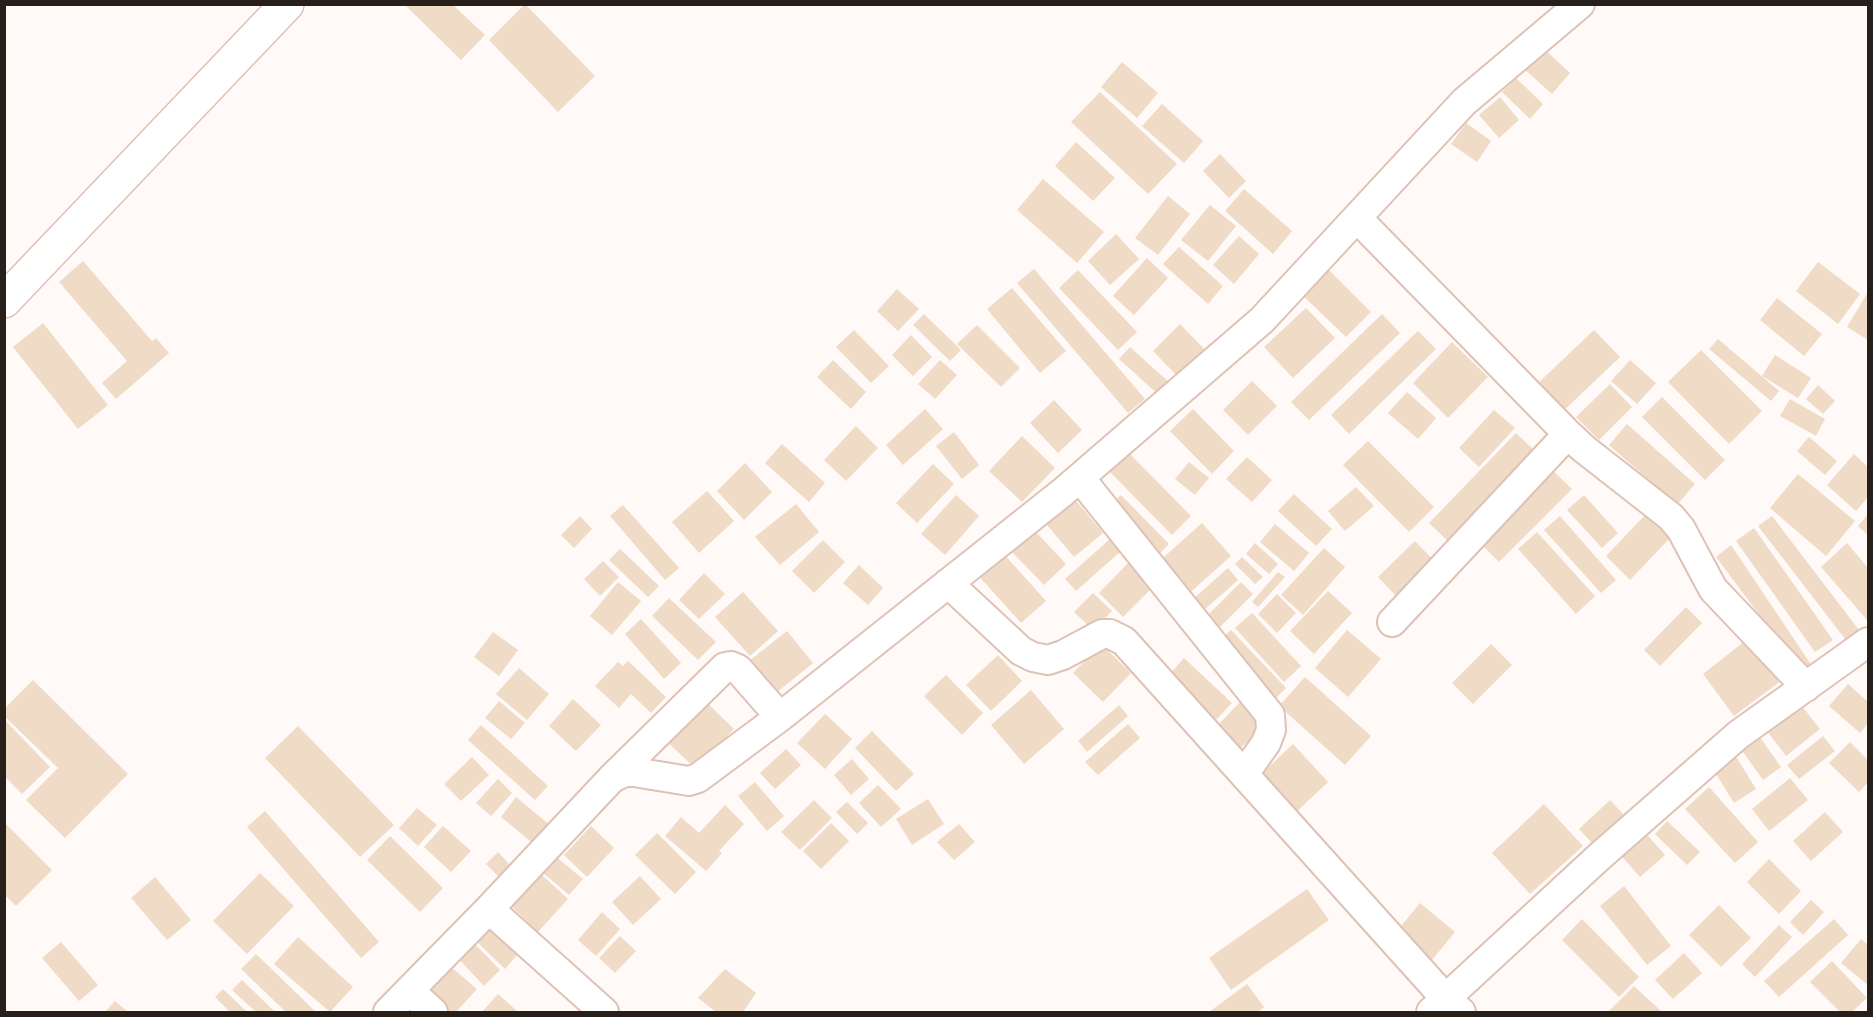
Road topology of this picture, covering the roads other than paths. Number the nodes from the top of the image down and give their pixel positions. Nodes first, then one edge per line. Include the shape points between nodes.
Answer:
1 (286, 4) edge
2 (1580, 4) edge
3 (1357, 218) junction
4 (4, 301) edge
5 (1568, 434) junction
6 (1080, 478) junction
7 (948, 583) junction
8 (1392, 622) dead end
9 (1869, 642) edge
10 (1806, 687) junction
11 (780, 717) junction
12 (1244, 774) junction
13 (612, 778) junction
14 (489, 909) junction
15 (410, 991) junction
16 (1446, 1008) edge
17 (388, 1012) edge
18 (433, 1012) edge
19 (604, 1012) edge

1 - 4 street
2 - 3 street via 1464,102
3 - 5 street
3 - 6 street via 1262,320
5 - 8 street
5 - 10 street via 1671,517 1713,589
6 - 7 street
6 - 12 street via 1270,716 1271,730 1266,743
7 - 11 street
7 - 12 street via 1021,651 1034,657 1048,660 1063,655 1102,634 1124,641
9 - 10 street
10 - 16 street via 1738,735 1599,857
11 - 13 street via 698,778 689,781 634,772
11 - 13 street via 738,669 725,667
12 - 16 street
13 - 14 street
14 - 15 street
14 - 19 street
15 - 17 street
15 - 18 street

